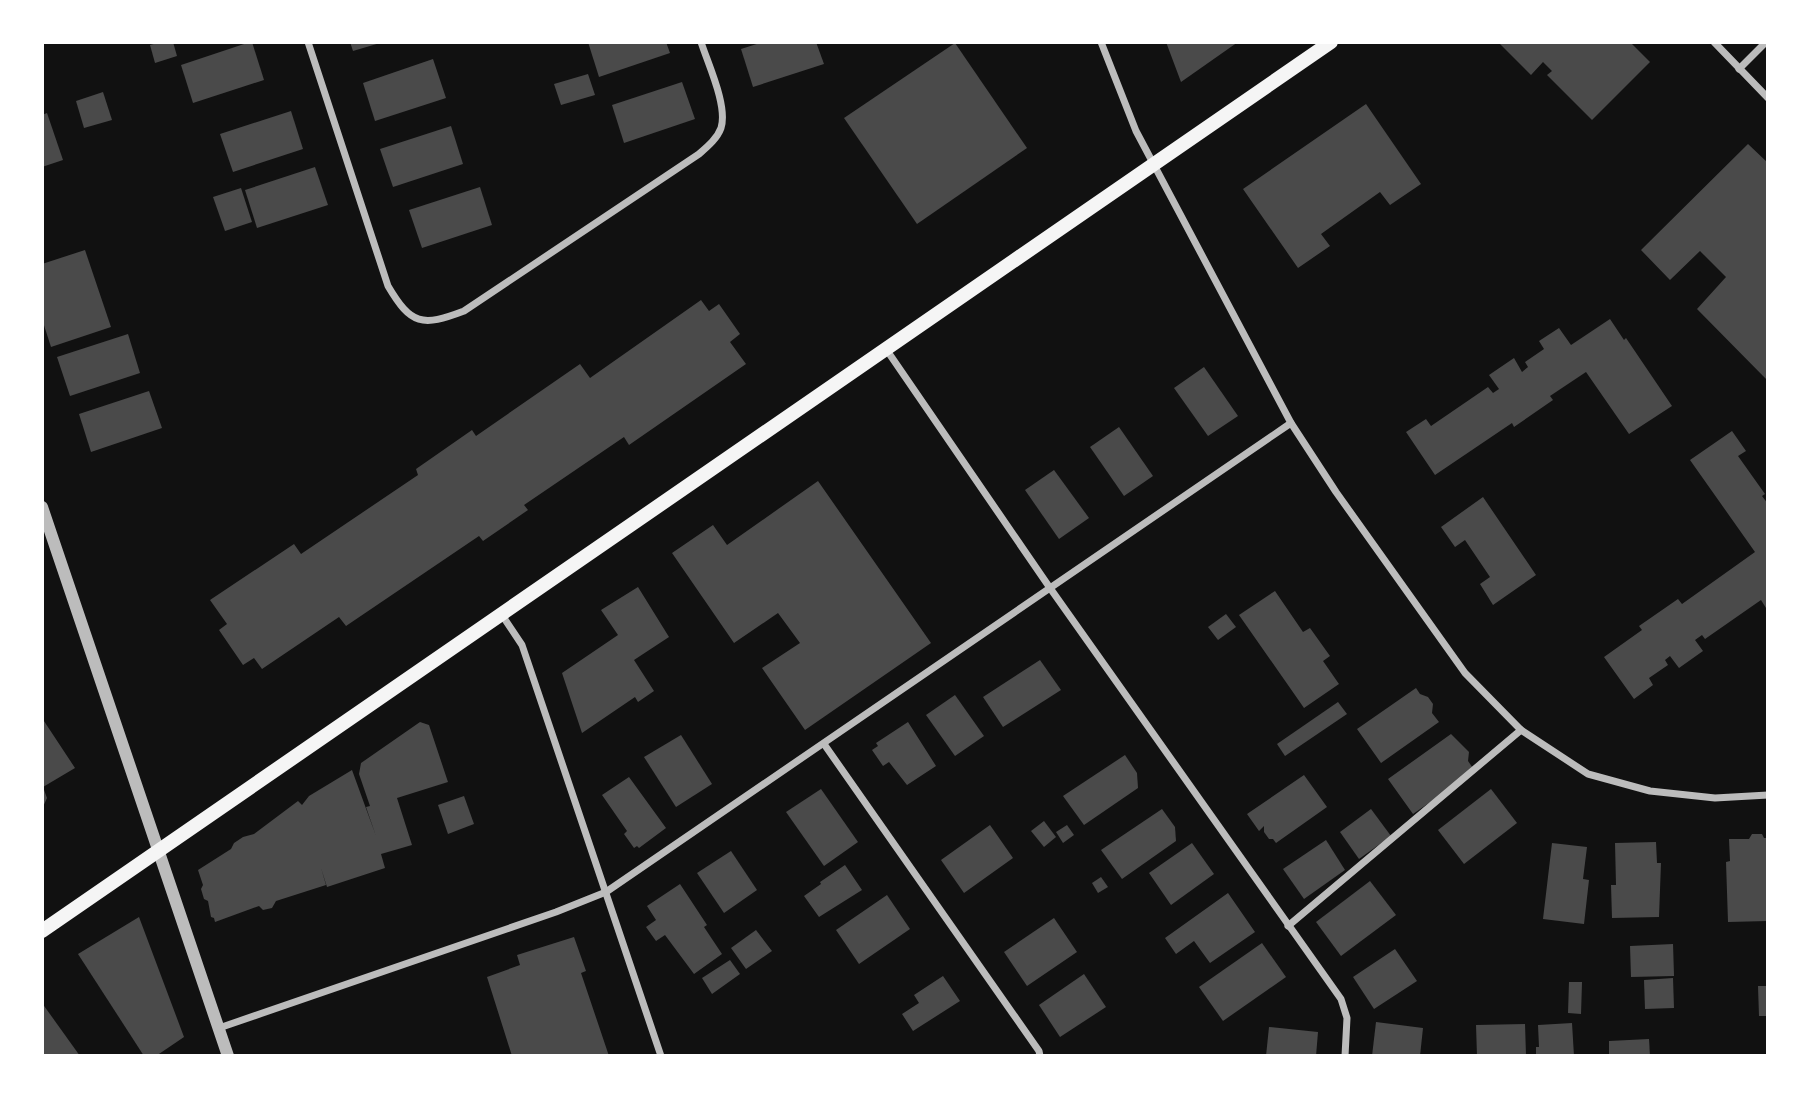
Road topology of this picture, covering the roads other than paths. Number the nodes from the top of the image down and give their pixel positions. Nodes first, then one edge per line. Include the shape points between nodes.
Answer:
1 (308, 42) edge
2 (701, 42) edge
3 (1101, 42) edge
4 (1331, 42) edge
5 (1714, 42) edge
6 (1766, 42) edge
7 (1739, 69) junction
8 (1768, 98) edge
9 (1153, 163) junction
10 (886, 349) junction
11 (1291, 423) junction
12 (42, 507) edge
13 (1050, 588) junction
14 (502, 615) junction
15 (1521, 730) junction
16 (824, 744) junction
17 (1768, 795) edge
18 (159, 849) junction
19 (606, 892) junction
20 (1288, 926) junction
21 (42, 931) edge
22 (219, 1028) junction
23 (228, 1056) edge
24 (661, 1056) edge
25 (1040, 1056) edge
26 (1345, 1056) edge

1 - 2 street via 388,286 402,310 420,321 442,320 475,304 712,142 721,128 722,106
3 - 9 street
4 - 9 main road
5 - 7 street
6 - 7 street
7 - 8 street
9 - 10 main road
9 - 11 street
10 - 13 street
10 - 14 main road
11 - 13 street
11 - 15 street via 1459,665
12 - 18 street
13 - 16 street
13 - 20 street
14 - 18 main road
14 - 19 street via 522,645
15 - 17 street via 1588,774 1650,791 1715,798
15 - 20 street
16 - 19 street
16 - 25 street
18 - 21 main road
18 - 22 street
19 - 22 street
19 - 24 street
20 - 26 street via 1340,999 1347,1018
22 - 23 street

